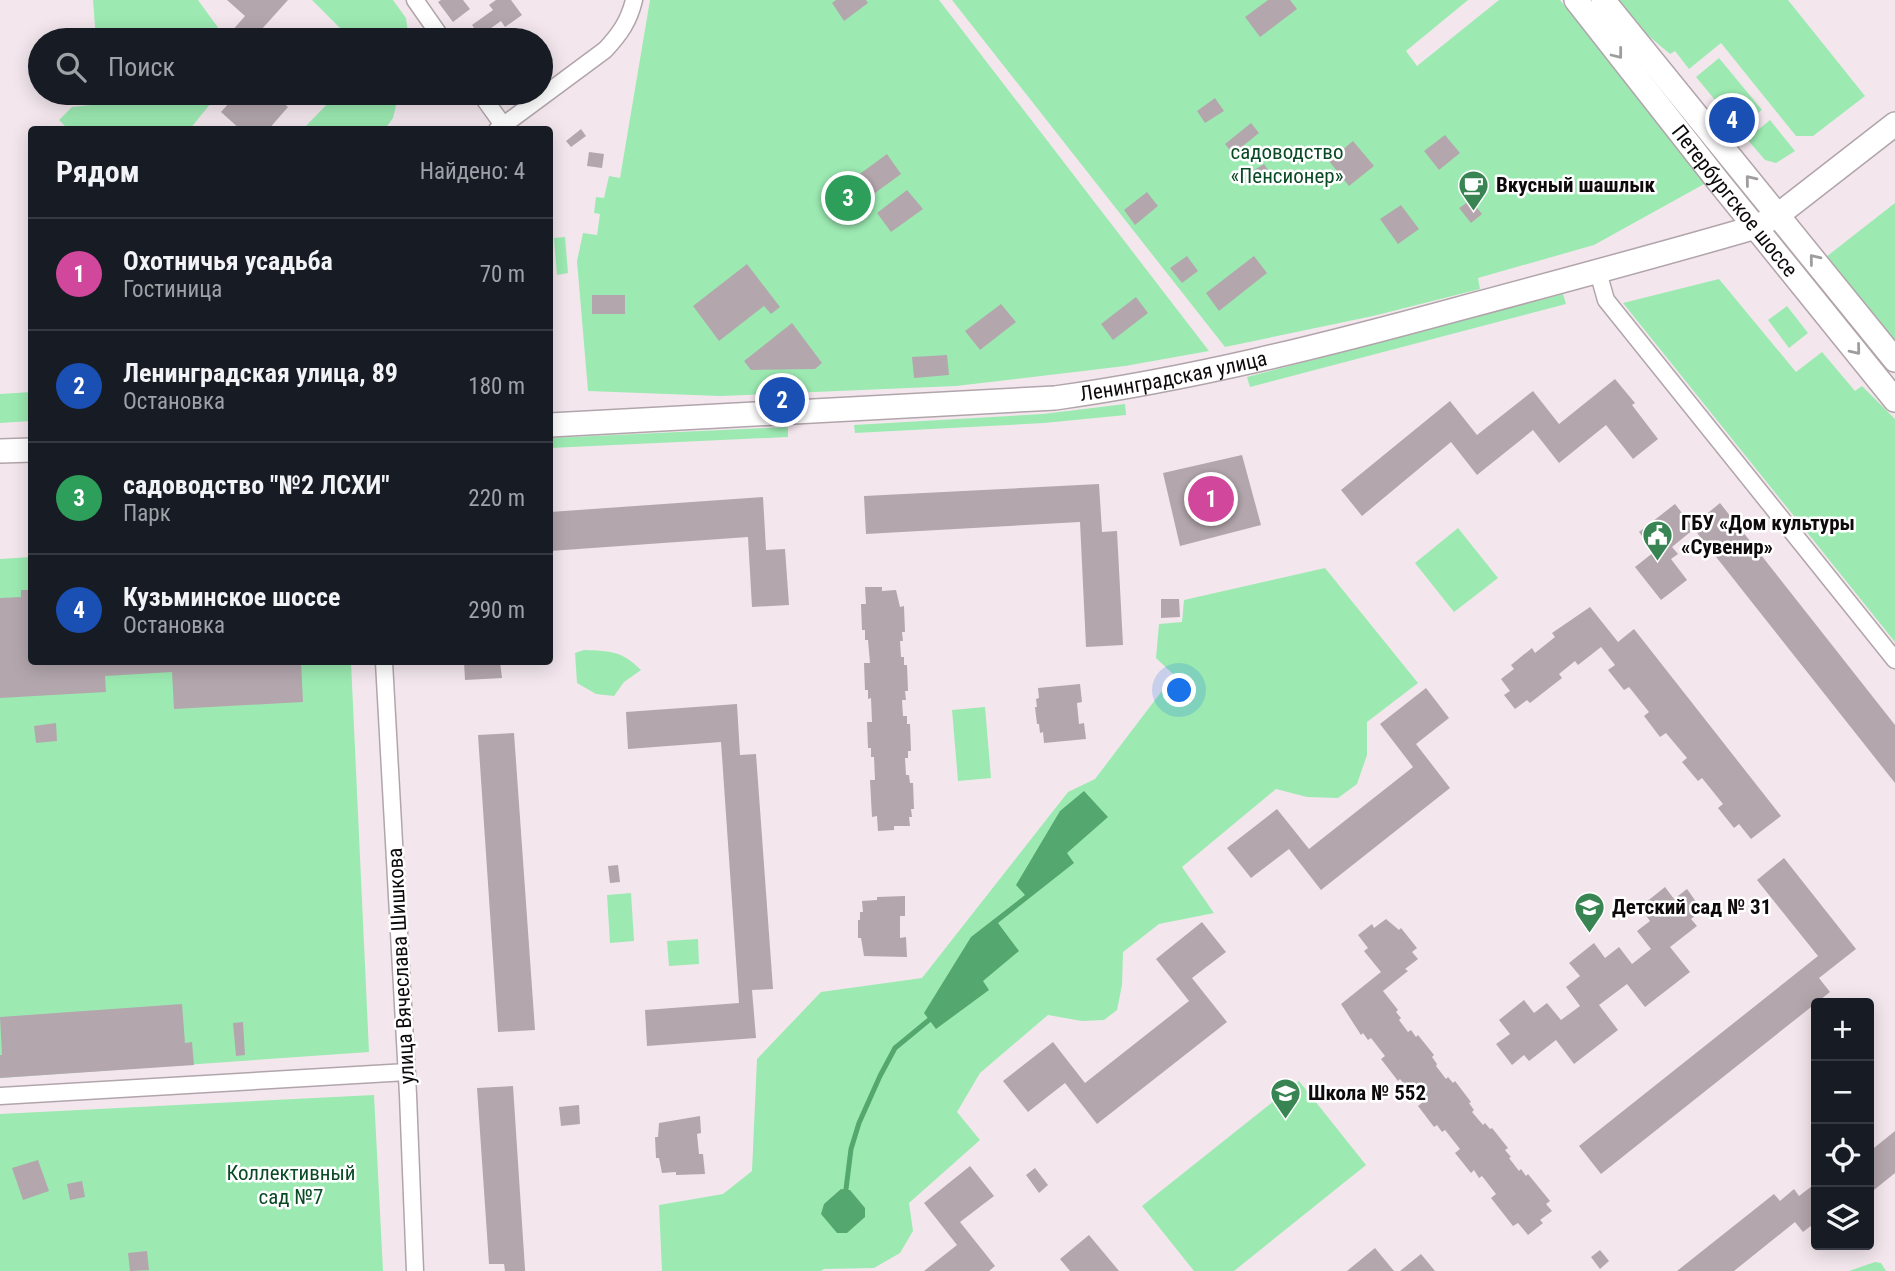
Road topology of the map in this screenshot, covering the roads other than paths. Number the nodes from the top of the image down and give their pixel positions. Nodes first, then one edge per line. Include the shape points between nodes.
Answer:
1 (415, 0) edge
2 (634, 0) edge
3 (1576, 0) edge
4 (1603, 0) edge
5 (435, 28) edge
6 (553, 88) edge
7 (487, 105) edge
8 (530, 105) edge
9 (1895, 124) edge
10 (499, 126) edge
11 (501, 126) edge
12 (1778, 215) junction
13 (1756, 228) junction
14 (1598, 272) junction
15 (1895, 360) edge
16 (1895, 400) edge
17 (553, 425) edge
18 (28, 450) edge
19 (0, 451) edge
20 (1895, 660) edge
21 (384, 665) edge
22 (407, 1072) junction
23 (0, 1096) edge
24 (415, 1271) edge

1 - 5 street
2 - 6 street via 625,26 605,50
3 -> 13 street, Петербургское шоссе
12 -> 4 street, Петербургское шоссе
7 - 10 street
8 - 11 street
9 - 12 street, Ленинградская улица
12 - 13 street, Ленинградская улица
15 -> 12 street, Петербургское шоссе
13 - 14 street, Ленинградская улица
13 -> 16 street, Петербургское шоссе
14 - 17 street, Ленинградская улица via 1380,330 1133,387 1055,398
14 - 20 street via 1606,300
18 - 19 street
21 - 22 street, улица Вячеслава Шишкова
22 - 23 street
22 - 24 street, улица Вячеслава Шишкова

